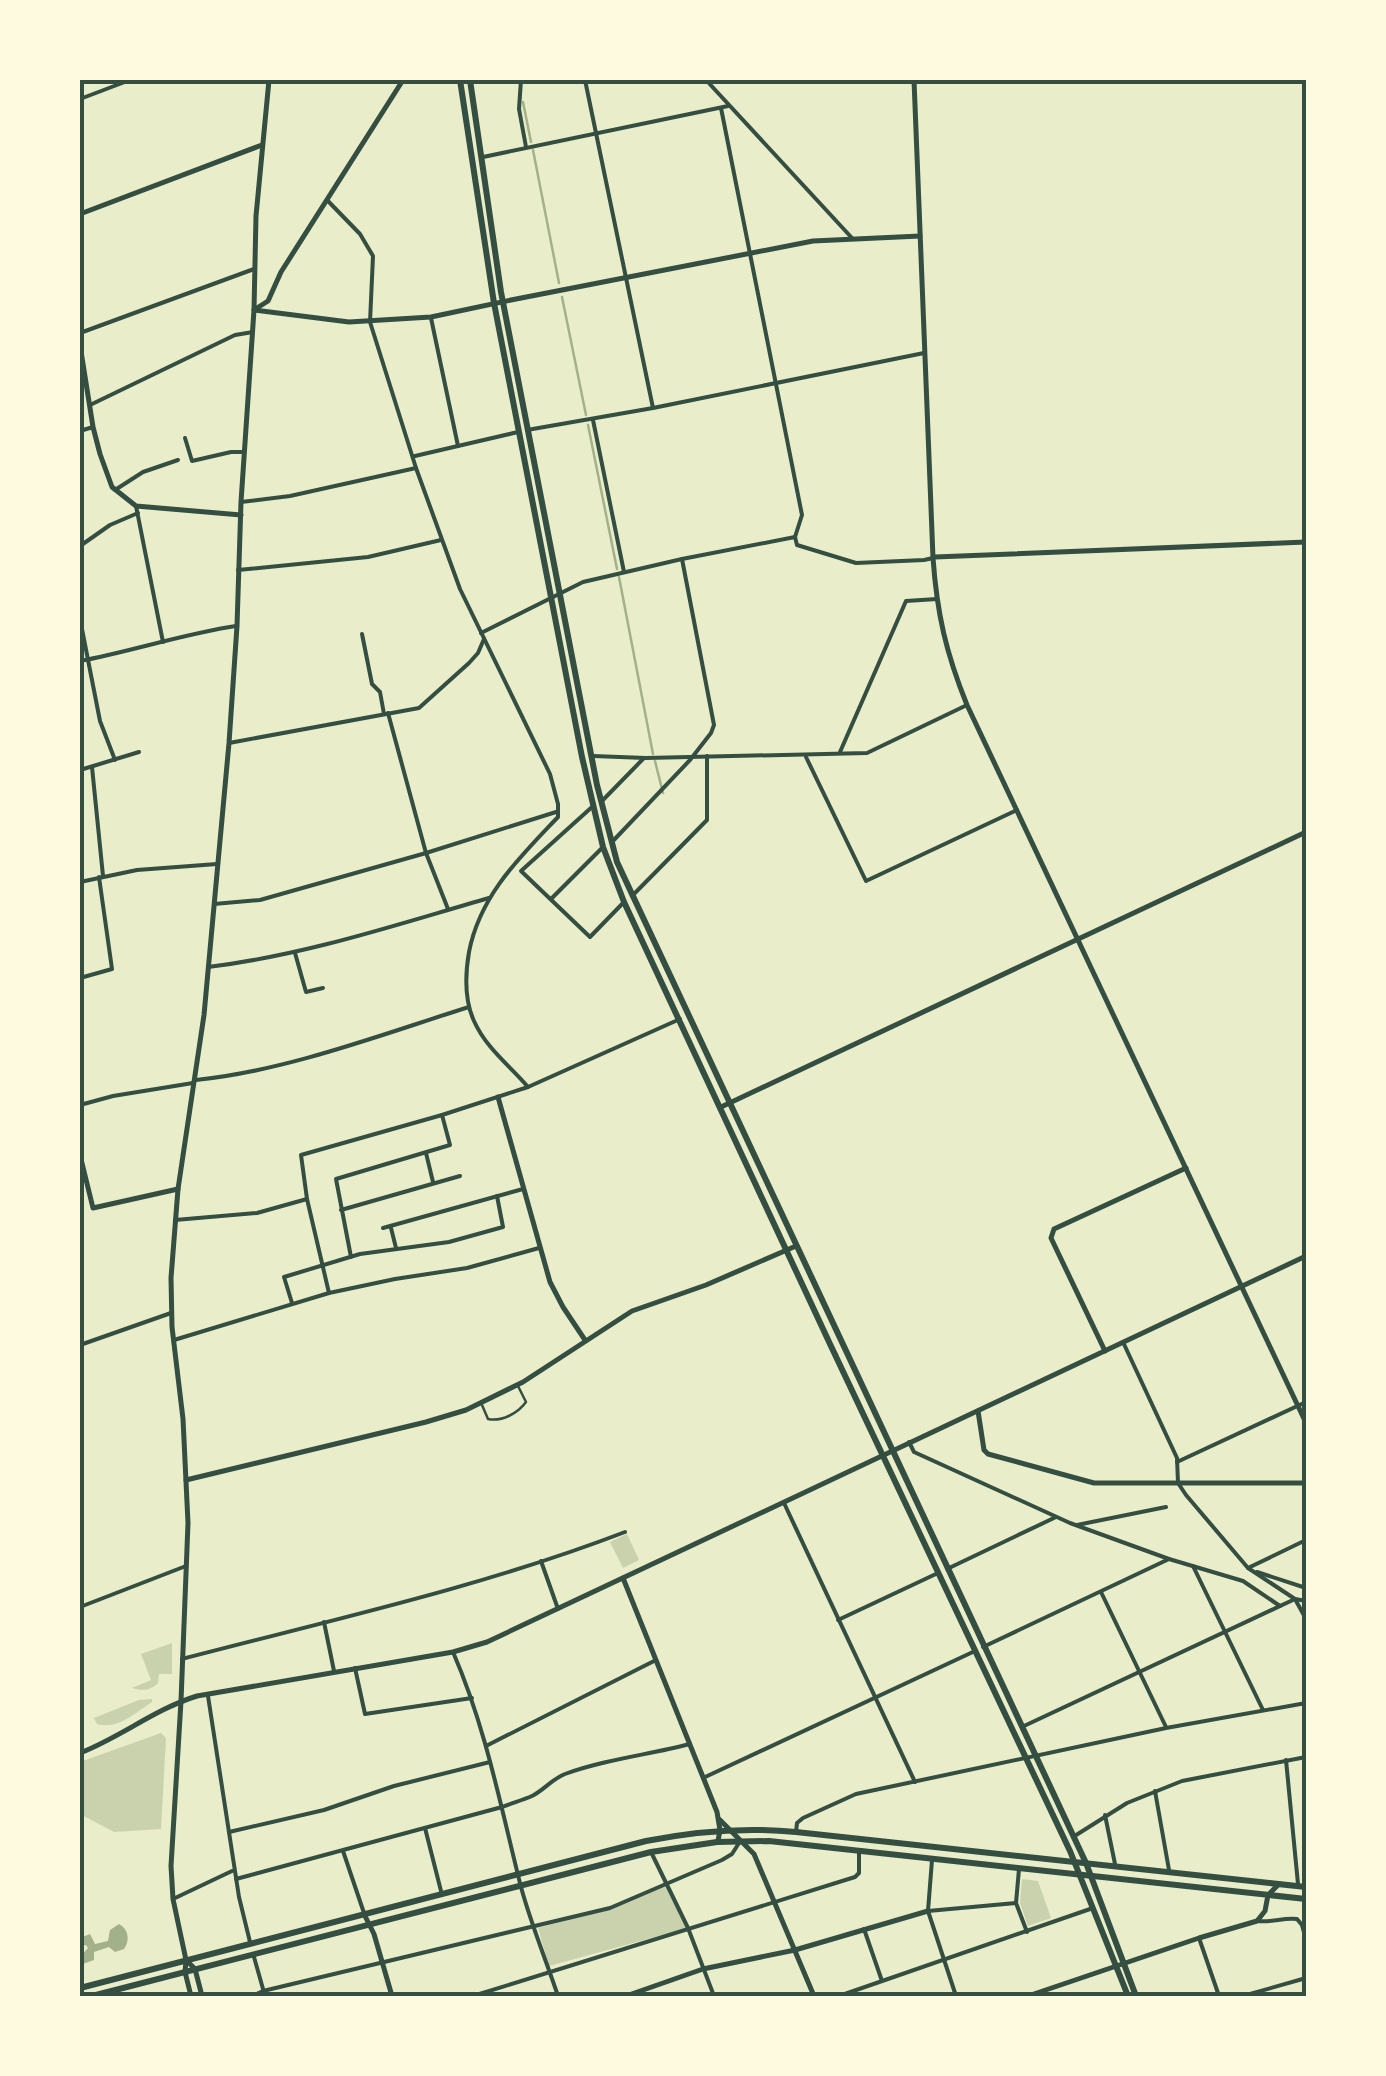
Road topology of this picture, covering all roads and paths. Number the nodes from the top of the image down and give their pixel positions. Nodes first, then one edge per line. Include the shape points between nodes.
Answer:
1 (130, 80) edge
2 (269, 80) edge
3 (404, 80) edge
4 (460, 80) edge
5 (470, 80) edge
6 (521, 80) edge
7 (586, 80) edge
8 (706, 80) edge
9 (914, 80) edge
10 (80, 99) edge
11 (728, 106) junction
12 (721, 108) junction
13 (596, 135) junction
14 (262, 145) junction
15 (526, 147) junction
16 (480, 157) junction
17 (327, 200) junction
18 (80, 214) edge
19 (920, 236) junction
20 (852, 238) junction
21 (750, 252) junction
22 (254, 268) junction
23 (625, 278) junction
24 (503, 302) junction
25 (494, 304) junction
26 (254, 310) junction
27 (431, 317) junction
28 (370, 322) junction
29 (253, 332) junction
30 (80, 333) edge
31 (80, 345) edge
32 (924, 353) junction
33 (776, 383) junction
34 (90, 406) junction
35 (654, 408) junction
36 (592, 419) junction
37 (94, 427) junction
38 (527, 430) junction
39 (80, 431) edge
40 (518, 432) junction
41 (185, 438) dead end
42 (458, 446) junction
43 (244, 452) junction
44 (414, 456) junction
45 (178, 460) dead end
46 (416, 468) junction
47 (115, 490) junction
48 (241, 502) junction
49 (137, 510) junction
50 (240, 515) junction
51 (795, 537) junction
52 (441, 540) junction
53 (1306, 542) edge
54 (80, 546) edge
55 (933, 558) junction
56 (682, 559) junction
57 (238, 570) junction
58 (624, 572) junction
59 (555, 595) junction
60 (936, 600) junction
61 (80, 619) edge
62 (237, 626) junction
63 (362, 634) dead end
64 (482, 636) junction
65 (163, 642) junction
66 (88, 660) junction
67 (80, 661) edge
68 (967, 705) junction
69 (386, 714) junction
70 (229, 743) junction
71 (140, 752) dead end
72 (805, 754) junction
73 (839, 754) junction
74 (592, 756) junction
75 (707, 756) junction
76 (693, 757) junction
77 (644, 758) junction
78 (115, 760) junction
79 (92, 767) junction
80 (80, 770) edge
81 (596, 804) junction
82 (1018, 810) junction
83 (558, 812) junction
84 (1306, 832) edge
85 (607, 845) junction
86 (426, 853) junction
87 (216, 864) junction
88 (101, 877) junction
89 (80, 882) edge
90 (489, 898) junction
91 (550, 898) junction
92 (628, 899) junction
93 (214, 904) junction
94 (448, 910) junction
95 (1078, 939) junction
96 (294, 953) junction
97 (208, 967) junction
98 (80, 978) edge
99 (323, 988) dead end
100 (469, 1007) junction
101 (680, 1019) junction
102 (195, 1082) junction
103 (528, 1087) junction
104 (498, 1097) junction
105 (725, 1105) junction
106 (80, 1106) edge
107 (442, 1115) junction
108 (426, 1153) junction
109 (80, 1155) edge
110 (1186, 1168) junction
111 (460, 1176) dead end
112 (434, 1184) junction
113 (178, 1189) junction
114 (523, 1189) junction
115 (497, 1196) junction
116 (307, 1199) junction
117 (341, 1210) junction
118 (175, 1220) junction
119 (391, 1226) junction
120 (383, 1228) dead end
121 (796, 1246) junction
122 (396, 1248) junction
123 (539, 1248) junction
124 (787, 1250) junction
125 (1306, 1256) edge
126 (351, 1257) junction
127 (322, 1265) junction
128 (1242, 1287) junction
129 (328, 1293) junction
130 (292, 1303) junction
131 (171, 1312) junction
132 (174, 1340) junction
133 (585, 1340) junction
134 (1124, 1342) junction
135 (80, 1345) edge
136 (1105, 1351) junction
137 (517, 1385) junction
138 (1306, 1402) edge
139 (480, 1403) junction
140 (1298, 1406) junction
141 (978, 1410) junction
142 (1306, 1422) edge
143 (908, 1442) junction
144 (888, 1452) junction
145 (1177, 1462) junction
146 (186, 1480) junction
147 (1178, 1483) junction
148 (1306, 1483) edge
149 (784, 1503) junction
150 (1166, 1507) dead end
151 (1056, 1517) junction
152 (1077, 1525) junction
153 (625, 1532) dead end
154 (1306, 1540) edge
155 (1169, 1559) junction
156 (542, 1562) junction
157 (186, 1566) junction
158 (1193, 1566) junction
159 (1248, 1568) junction
160 (948, 1569) junction
161 (938, 1573) junction
162 (623, 1578) junction
163 (1306, 1588) edge
164 (1100, 1592) junction
165 (1295, 1599) junction
166 (1306, 1601) edge
167 (1280, 1606) junction
168 (80, 1608) edge
169 (558, 1609) junction
170 (838, 1620) junction
171 (1306, 1620) edge
172 (324, 1622) junction
173 (1226, 1633) junction
174 (979, 1649) junction
175 (453, 1652) junction
176 (182, 1659) junction
177 (656, 1660) junction
178 (356, 1668) junction
179 (334, 1671) junction
180 (1139, 1672) junction
181 (207, 1694) junction
182 (472, 1698) junction
183 (875, 1698) junction
184 (181, 1701) junction
185 (1306, 1703) edge
186 (1264, 1710) junction
187 (1021, 1728) junction
188 (1166, 1728) junction
189 (690, 1744) junction
190 (486, 1746) junction
191 (80, 1753) edge
192 (1030, 1756) junction
193 (1306, 1756) edge
194 (1286, 1760) junction
195 (491, 1762) junction
196 (702, 1778) junction
197 (915, 1782) junction
198 (1154, 1792) junction
199 (502, 1807) junction
200 (1106, 1815) junction
201 (425, 1828) junction
202 (724, 1830) junction
203 (229, 1832) junction
204 (796, 1832) junction
205 (1073, 1837) junction
206 (748, 1838) junction
207 (718, 1842) junction
208 (859, 1850) junction
209 (343, 1851) junction
210 (651, 1852) junction
211 (933, 1858) junction
212 (1075, 1862) junction
213 (1086, 1863) junction
214 (1115, 1867) junction
215 (1019, 1868) junction
216 (234, 1870) junction
217 (519, 1873) junction
218 (1170, 1873) junction
219 (1080, 1874) junction
220 (1090, 1875) junction
221 (236, 1879) junction
222 (666, 1884) junction
223 (1279, 1884) junction
224 (521, 1886) junction
225 (1302, 1886) edge
226 (442, 1893) junction
227 (1268, 1894) junction
228 (173, 1898) junction
229 (1306, 1899) edge
230 (774, 1901) junction
231 (1016, 1903) junction
232 (1093, 1908) junction
233 (928, 1911) junction
234 (364, 1913) junction
235 (1257, 1921) junction
236 (370, 1925) junction
237 (535, 1927) junction
238 (688, 1928) junction
239 (864, 1929) junction
240 (1027, 1932) junction
241 (1199, 1938) junction
242 (1306, 1940) edge
243 (250, 1942) junction
244 (183, 1945) junction
245 (794, 1950) junction
246 (254, 1954) junction
247 (186, 1960) junction
248 (944, 1960) junction
249 (169, 1964) junction
250 (382, 1964) junction
251 (1120, 1964) junction
252 (702, 1968) junction
253 (195, 1969) junction
254 (185, 1972) junction
255 (550, 1972) junction
256 (1306, 1978) edge
257 (882, 1981) junction
258 (1060, 1985) junction
259 (80, 1988) edge
260 (116, 1993) edge
261 (264, 1994) edge
262 (1064, 1994) edge
263 (92, 1996) edge
264 (191, 1996) edge
265 (202, 1996) edge
266 (252, 1996) edge
267 (392, 1996) edge
268 (473, 1996) edge
269 (558, 1996) edge
270 (626, 1996) edge
271 (714, 1996) edge
272 (814, 1996) edge
273 (839, 1996) edge
274 (956, 1996) edge
275 (1028, 1996) edge
276 (1128, 1996) edge
277 (1136, 1996) edge
278 (1219, 1996) edge
279 (1243, 1996) edge

1 - 10 street
2 - 14 street
3 - 17 street
4 - 25 highway
5 - 16 highway
6 - 15 street
7 - 13 street
8 - 11 street
9 - 19 street
11 - 12 street
11 - 20 street
12 - 13 street
12 - 21 street
13 - 15 street
13 - 23 street
14 - 18 street
14 - 22 street
15 - 16 street
16 - 24 highway
17 - 26 street via 268,301
17 - 28 street via 373,256
19 - 20 street
19 - 32 street
20 - 21 street
21 - 23 street
21 - 33 street
22 - 26 street
22 - 30 street
23 - 24 street
23 - 35 street
24 - 25 street
24 - 38 highway
25 - 27 street
25 - 40 highway
26 - 28 street
26 - 29 street
27 - 28 street
27 - 42 street
28 - 44 street
29 - 34 street via 235,334
29 - 43 street
31 - 34 street
32 - 33 street
32 - 55 street
33 - 35 street
33 - 51 street via 802,515
34 - 37 street
35 - 36 street
36 - 38 street
36 - 58 street
37 - 39 street
37 - 47 street
38 - 59 highway
40 - 42 street
40 - 59 highway
41 - 43 street via 192,460
42 - 44 street
43 - 48 street
44 - 46 street
45 - 47 street
46 - 48 street
46 - 52 street
47 - 49 street
48 - 50 street
49 - 50 street
49 - 54 street
49 - 65 street
50 - 57 street
51 - 55 street via 797,545 856,563
51 - 56 street
52 - 57 street via 368,557
52 - 64 street
53 - 55 street
55 - 60 street
56 - 58 street
56 - 76 street via 714,717
57 - 62 street
58 - 59 street
59 - 64 street
59 - 74 highway
59 - 81 highway
60 - 68 street
60 - 73 street via 906,602
61 - 66 street
62 - 65 street
62 - 70 street
63 - 69 street
64 - 69 street via 478,652 428,702
64 - 83 street via 550,774
65 - 66 street
66 - 67 street
66 - 78 street
68 - 73 street via 867,752
68 - 82 street
69 - 70 street
69 - 86 street
70 - 87 street
71 - 78 street
72 - 73 street
72 - 75 street
72 - 82 street via 866,881
74 - 77 street
74 - 81 highway
75 - 76 street
75 - 92 street via 707,820
76 - 77 street
76 - 85 street
77 - 81 street
78 - 79 street
79 - 80 street
79 - 88 street
81 - 85 highway
81 - 91 street via 521,871
82 - 95 street
83 - 86 street
83 - 90 street
84 - 95 street
85 - 91 street
85 - 92 highway
86 - 93 street via 260,900
86 - 94 street
87 - 88 street
87 - 93 street
88 - 89 street
88 - 98 street via 112,969
90 - 94 street
90 - 100 street via 465,973
91 - 92 street via 590,936
92 - 101 highway
92 - 105 highway
93 - 97 street
94 - 96 street
95 - 105 street
95 - 110 street
96 - 97 street
96 - 99 street via 306,992
97 - 102 street
100 - 102 street
100 - 103 street via 495,1054
101 - 103 street
101 - 105 highway
102 - 106 street
102 - 113 street
103 - 104 street
104 - 107 street
104 - 114 street
105 - 121 highway
105 - 124 highway
107 - 108 street via 450,1145
107 - 116 street via 301,1156
108 - 112 street
108 - 117 street via 336,1180
109 - 113 street via 92,1208
110 - 128 street
110 - 136 street via 1052,1233
111 - 112 street
112 - 117 street
113 - 118 street
114 - 115 street
114 - 123 street
115 - 119 street
115 - 122 street via 503,1226
116 - 118 street
116 - 127 street
117 - 126 street
118 - 131 street
119 - 120 street
119 - 122 street
121 - 124 street
121 - 144 highway
122 - 126 street
123 - 129 street
123 - 133 street via 550,1282
124 - 133 street via 643,1306
124 - 144 highway
125 - 128 street
126 - 127 street
127 - 129 street
127 - 130 street via 284,1276
128 - 134 street
128 - 140 street
129 - 130 street
130 - 132 street
131 - 132 street
131 - 135 street
132 - 146 street
133 - 137 street
134 - 136 street
134 - 145 street
136 - 141 street
137 - 139 street
137 - 139 lane via 526,1402 500,1420 488,1420
138 - 140 street
139 - 146 street
140 - 142 street
140 - 145 street
141 - 143 street
141 - 147 street via 988,1454 1094,1483
143 - 144 street
143 - 151 street via 914,1452
144 - 149 street
144 - 160 highway
144 - 161 highway
145 - 147 street
146 - 157 street
147 - 148 street
147 - 159 street
149 - 162 street
149 - 170 street
150 - 152 street
151 - 152 street
151 - 160 street
152 - 155 street
153 - 156 street
154 - 159 street
155 - 158 street
155 - 164 street
156 - 169 street
156 - 172 street
157 - 168 street
157 - 176 street
158 - 167 street via 1242,1581
158 - 173 street
159 - 163 street
159 - 165 street
160 - 174 highway
161 - 170 street
161 - 174 highway
162 - 169 street
162 - 177 street
164 - 174 street
164 - 180 street
165 - 166 street
165 - 167 street
165 - 171 street
167 - 173 street
169 - 175 street
170 - 183 street
172 - 176 street
172 - 179 street
173 - 180 street
173 - 186 street
174 - 183 street
174 - 187 highway
174 - 192 highway
175 - 178 street
175 - 182 street
176 - 184 street
177 - 189 street
177 - 190 street
178 - 179 street
178 - 182 street via 364,1714
179 - 181 street
180 - 187 street
180 - 188 street
181 - 184 street
181 - 203 street
182 - 190 street
183 - 196 street
183 - 197 street
184 - 191 street
184 - 228 street
185 - 186 street
186 - 188 street
187 - 192 highway
188 - 192 street
189 - 196 street
189 - 199 street via 561,1776
190 - 195 street
192 - 197 street
192 - 205 highway
192 - 212 highway
193 - 194 street
194 - 198 street
194 - 225 street
195 - 199 street
195 - 203 street
196 - 202 street
197 - 204 street via 848,1796 797,1822
198 - 200 street
198 - 218 street
199 - 201 street
199 - 217 street
200 - 205 street
200 - 214 street
201 - 209 street
201 - 226 street
202 - 206 highway
202 - 206 street
202 - 207 street
202 - 217 highway via 646,1841
203 - 216 street
204 - 206 highway
204 - 212 highway
205 - 213 highway
206 - 207 highway
206 - 208 highway
206 - 222 street via 722,1860
206 - 230 street
207 - 210 highway
208 - 211 highway
208 - 230 street via 855,1877
209 - 221 street
209 - 234 street
210 - 222 street
210 - 224 highway
211 - 215 highway
211 - 233 street
212 - 213 highway
212 - 219 highway
213 - 214 highway
213 - 220 highway
214 - 218 highway
215 - 219 highway
215 - 231 street
216 - 221 street
216 - 228 street
217 - 224 street
217 - 226 highway
218 - 223 highway
219 - 220 highway
219 - 232 highway
220 - 227 highway
220 - 251 highway
221 - 243 street
222 - 237 street via 610,1908
222 - 238 street
223 - 225 highway
223 - 227 street
224 - 236 highway
224 - 237 street
226 - 234 highway
227 - 229 highway
227 - 235 street
228 - 244 street
230 - 238 street
230 - 245 street
231 - 233 street
231 - 240 street
232 - 240 street
232 - 251 highway
233 - 239 street
233 - 248 street
234 - 236 street
234 - 243 highway
235 - 241 street
235 - 242 street via 1297,1919
236 - 246 highway
236 - 250 street
237 - 250 street
237 - 255 street
238 - 252 street
238 - 255 street
239 - 245 street
239 - 257 street
240 - 248 street
241 - 251 street
241 - 278 street
243 - 247 highway
244 - 247 street
244 - 249 street
245 - 252 street
245 - 272 street
246 - 253 highway
246 - 261 street
247 - 249 highway
247 - 253 street
247 - 254 street
248 - 257 street
248 - 274 street
249 - 259 highway
250 - 261 street
250 - 267 street
251 - 258 street
251 - 276 highway
251 - 277 highway
252 - 270 street
252 - 271 street
253 - 254 highway
253 - 265 street
254 - 260 highway
254 - 264 street
255 - 268 street
255 - 269 street
256 - 279 street
257 - 273 street
258 - 262 street
258 - 275 street
260 - 263 highway
261 - 266 street

